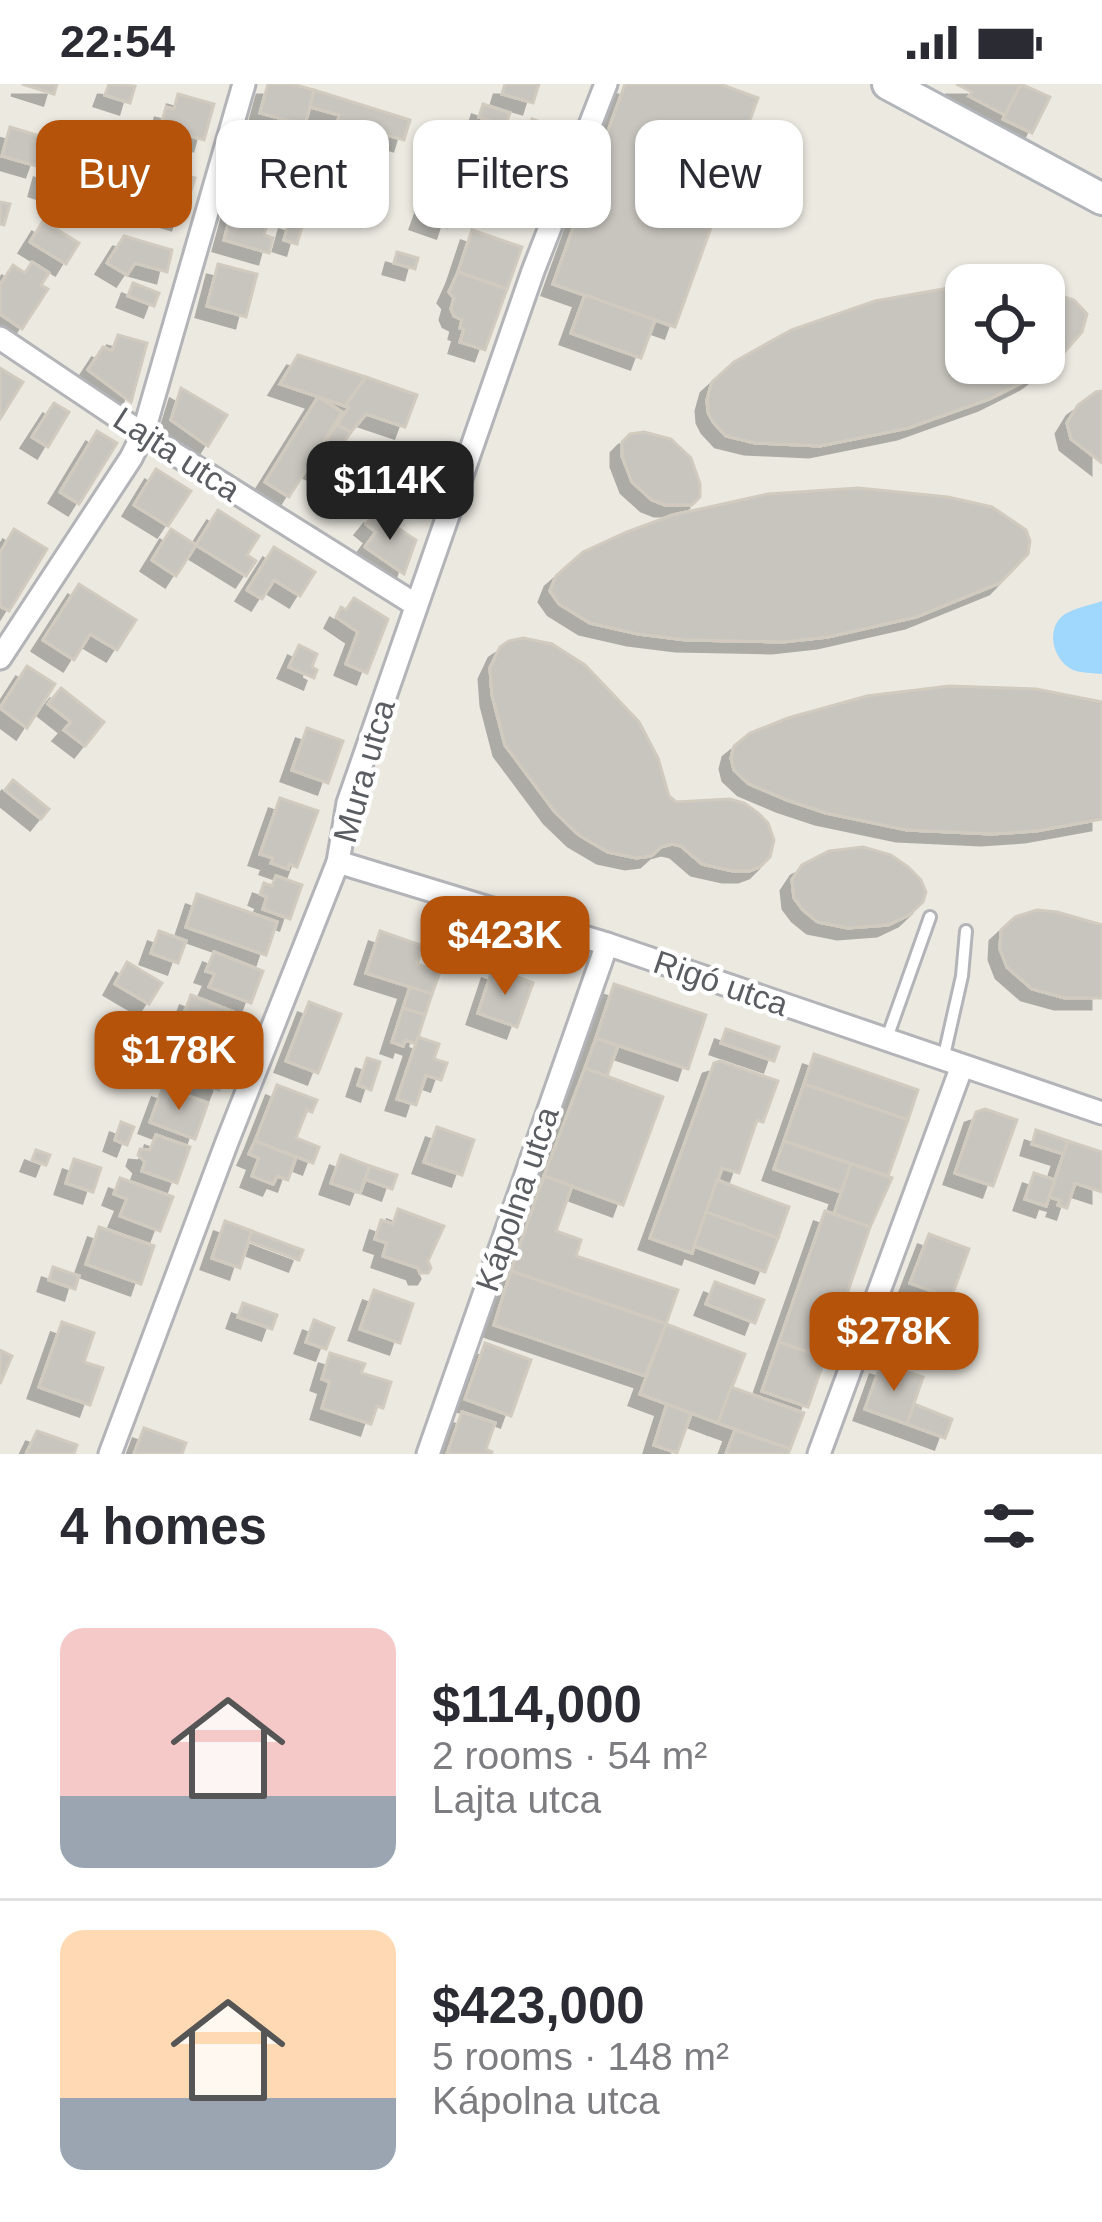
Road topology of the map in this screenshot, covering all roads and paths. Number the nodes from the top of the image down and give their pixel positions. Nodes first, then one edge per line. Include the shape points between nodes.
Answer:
1 (244, 84) edge
2 (606, 84) edge
3 (888, 84) edge
4 (1102, 200) edge
5 (0, 338) edge
6 (143, 434) junction
7 (416, 605) junction
8 (0, 658) edge
9 (338, 862) junction
10 (930, 917) dead end
11 (966, 931) dead end
12 (607, 944) junction
13 (886, 1040) junction
14 (953, 1063) junction
15 (1102, 1113) edge
16 (110, 1454) edge
17 (428, 1454) edge
18 (819, 1454) edge

1 - 6 street
2 - 7 street, Mura utca
3 - 4 street
5 - 6 street, Lajta utca
6 - 7 street, Lajta utca
6 - 8 street
7 - 9 street, Mura utca via 348,803
9 - 12 street, Rigó utca
9 - 16 street, Mura utca
10 - 13 lane
11 - 14 lane
12 - 13 street, Rigó utca
12 - 17 street, Kápolna utca
13 - 14 street, Rigó utca
14 - 15 street, Rigó utca
14 - 18 street

